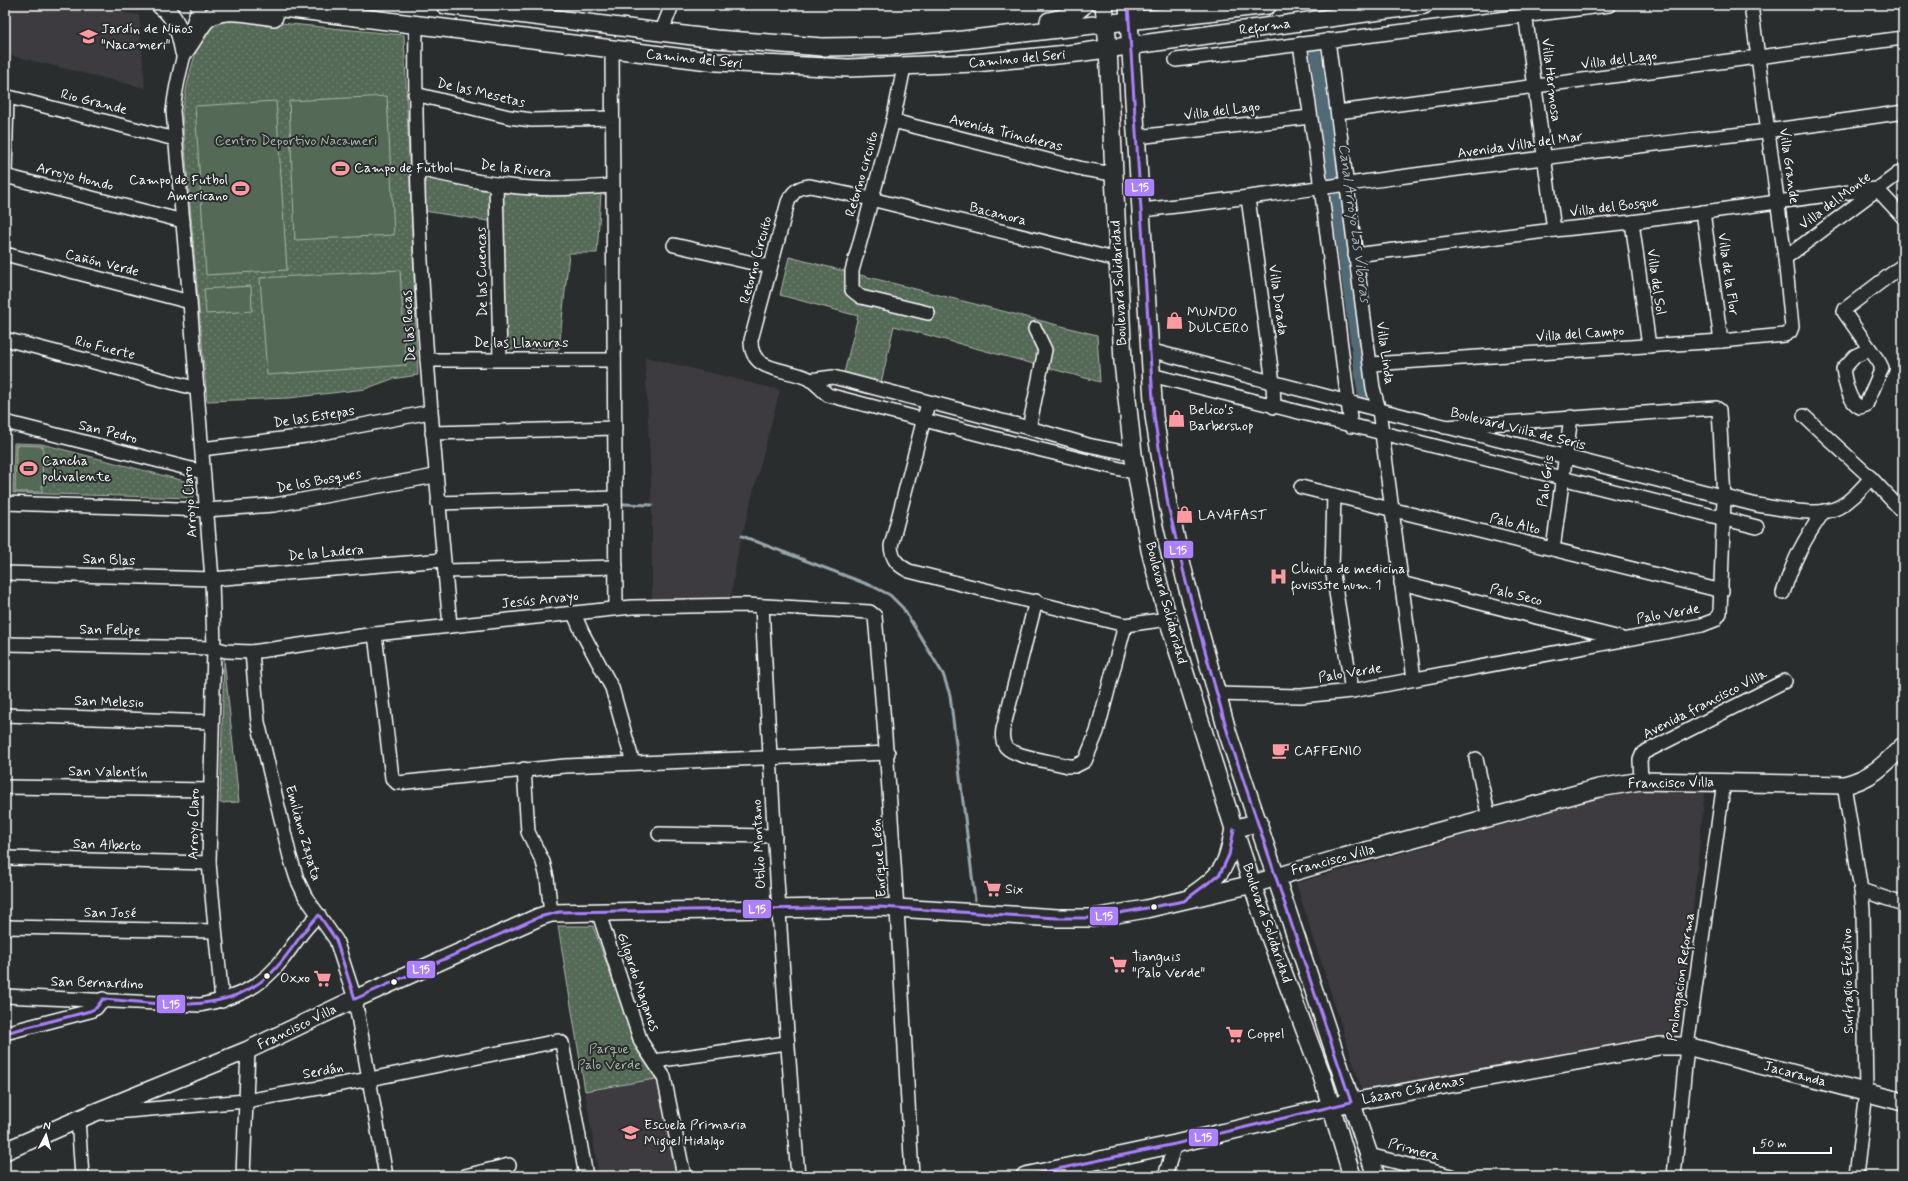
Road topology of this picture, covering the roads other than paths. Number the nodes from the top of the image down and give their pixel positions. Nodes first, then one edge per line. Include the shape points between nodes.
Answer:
1 (160, 5) edge
2 (199, 5) edge
3 (259, 5) edge
4 (445, 5) edge
5 (672, 5) edge
6 (1084, 5) edge
7 (1104, 5) edge
8 (1268, 5) edge
9 (1424, 5) edge
10 (1608, 5) edge
11 (1751, 5) edge
12 (1525, 10) edge
13 (304, 11) junction
14 (541, 11) edge
15 (1129, 13) edge
16 (1106, 24) junction
17 (416, 25) junction
18 (661, 32) junction
19 (1903, 38) edge
20 (1328, 40) junction
21 (954, 41) junction
22 (1300, 44) junction
23 (1130, 46) junction
24 (1108, 48) junction
25 (612, 50) junction
26 (184, 52) junction
27 (1759, 58) junction
28 (1176, 60) dead end
29 (904, 67) junction
30 (1536, 87) junction
31 (415, 94) junction
32 (6, 97) edge
33 (1338, 112) junction
34 (1903, 112) edge
35 (1310, 117) junction
36 (612, 118) junction
37 (893, 121) junction
38 (1768, 129) junction
39 (1137, 137) junction
40 (176, 138) junction
41 (1545, 157) junction
42 (418, 169) junction
43 (1903, 170) edge
44 (1112, 174) junction
45 (5, 175) edge
46 (496, 184) junction
47 (1346, 184) junction
48 (612, 186) junction
49 (1322, 187) junction
50 (1877, 190) junction
51 (1248, 198) junction
52 (871, 199) junction
53 (1778, 202) junction
54 (1142, 210) junction
55 (1703, 212) junction
56 (1903, 217) edge
57 (183, 221) junction
58 (1632, 222) junction
59 (1554, 230) junction
60 (674, 245) dead end
61 (5, 254) edge
62 (1355, 256) junction
63 (1785, 258) junction
64 (1118, 260) junction
65 (770, 267) junction
66 (1901, 272) edge
67 (190, 302) junction
68 (928, 313) dead end
69 (1035, 329) dead end
70 (1790, 332) joint
71 (5, 339) edge
72 (1721, 341) junction
73 (1649, 346) junction
74 (1870, 349) dead end
75 (1149, 350) junction
76 (500, 359) junction
77 (427, 360) junction
78 (614, 360) junction
79 (1371, 364) junction
80 (1151, 375) junction
81 (810, 380) junction
82 (1273, 383) junction
83 (198, 388) junction
84 (1348, 402) junction
85 (928, 403) junction
86 (1274, 407) junction
87 (1379, 410) junction
88 (430, 412) junction
89 (1804, 416) dead end
90 (1571, 417) junction
91 (924, 419) junction
92 (5, 422) edge
93 (1351, 426) junction
94 (1446, 427) junction
95 (615, 428) junction
96 (1029, 428) junction
97 (432, 433) junction
98 (1381, 433) junction
99 (1088, 445) junction
100 (202, 449) junction
101 (1133, 454) junction
102 (1565, 458) junction
103 (1085, 461) junction
104 (203, 472) junction
105 (1137, 473) junction
106 (436, 476) junction
107 (1562, 478) junction
108 (1871, 478) junction
109 (1301, 487) dead end
110 (1334, 495) junction
111 (615, 498) junction
112 (1724, 498) junction
113 (5, 503) edge
114 (438, 503) junction
115 (1391, 509) junction
116 (206, 510) junction
117 (1824, 511) junction
118 (1903, 512) edge
119 (1724, 519) junction
120 (1757, 528) dead end
121 (1553, 550) junction
122 (444, 565) junction
123 (616, 567) junction
124 (5, 573) edge
125 (212, 579) junction
126 (1401, 583) junction
127 (1722, 591) junction
128 (1782, 593) dead end
129 (1036, 601) junction
130 (762, 606) junction
131 (616, 608) junction
132 (870, 612) joint
133 (574, 614) junction
134 (1168, 619) junction
135 (450, 625) junction
136 (1125, 625) junction
137 (375, 634) junction
138 (1624, 639) junction
139 (5, 644) edge
140 (214, 648) junction
141 (252, 652) junction
142 (1414, 679) junction
143 (1785, 681) dead end
144 (1352, 690) junction
145 (1216, 694) junction
146 (5, 715) edge
147 (212, 722) junction
148 (1903, 746) edge
149 (888, 753) junction
150 (770, 759) junction
151 (1476, 759) dead end
152 (633, 763) junction
153 (524, 769) junction
154 (1641, 781) junction
155 (1724, 782) junction
156 (1844, 786) junction
157 (5, 787) edge
158 (211, 790) junction
159 (1489, 818) junction
160 (1259, 822) junction
161 (1234, 829) junction
162 (659, 834) dead end
163 (775, 836) junction
164 (5, 858) edge
165 (209, 863) junction
166 (1276, 876) junction
167 (1253, 884) junction
168 (1861, 890) junction
169 (1184, 901) junction
170 (1903, 904) edge
171 (778, 908) junction
172 (898, 908) junction
173 (598, 911) junction
174 (551, 913) junction
175 (319, 915) junction
176 (5, 927) edge
177 (214, 931) junction
178 (5, 996) edge
179 (103, 999) junction
180 (355, 999) junction
181 (222, 1001) junction
182 (5, 1033) edge
183 (787, 1042) junction
184 (1687, 1046) junction
185 (248, 1050) junction
186 (654, 1061) junction
187 (370, 1078) junction
188 (1866, 1092) junction
189 (246, 1100) junction
190 (1351, 1102) junction
191 (1903, 1102) edge
192 (1331, 1107) junction
193 (85, 1116) junction
194 (1175, 1144) junction
195 (5, 1151) edge
196 (1369, 1155) junction
197 (509, 1164) dead end
198 (82, 1176) edge
199 (243, 1176) edge
200 (386, 1176) edge
201 (466, 1176) edge
202 (586, 1176) edge
203 (684, 1176) edge
204 (798, 1176) edge
205 (912, 1176) edge
206 (1025, 1176) edge
207 (1165, 1176) edge
208 (1352, 1176) edge
209 (1376, 1176) edge
210 (1451, 1176) edge
211 (1674, 1176) edge
212 (1856, 1176) edge

1 - 26 main road via 175,22
2 - 26 street, Arroyo Claro
3 - 13 main road, Camino del Seri
4 - 14 main road, Camino del Seri
5 - 18 street
6 - 21 main road via 1063,19 992,28
7 - 16 main road, Boulevard Solidaridad
8 - 15 main road, Reforma
9 - 23 main road, Reforma
10 - 12 street
11 - 27 street, Villa Grande
12 - 20 street
12 - 30 street, Villa Hermosa
13 - 17 main road, Camino del Seri
13 - 26 main road via 280,18 220,13 204,22
14 - 18 main road, Camino del Seri
15 - 16 main road, Camino del Seri
15 - 23 main road, Boulevard Solidaridad
16 - 21 main road, Camino del Seri
16 - 24 main road, Boulevard Solidaridad
17 - 25 main road, Camino del Seri
17 - 31 street, De las Rocas
18 - 21 main road, Camino del Seri via 748,43 822,47 889,46
19 - 27 street, Villa del Lago
20 - 22 street
20 - 33 street, Villa Linda
22 - 28 street
22 - 35 street
23 - 24 main road, Camino del Seri
23 - 39 main road, Boulevard Solidaridad
24 - 29 main road, Camino del Seri via 1012,60
24 - 44 main road, Boulevard Solidaridad
25 - 29 main road, Camino del Seri via 717,62 848,68
25 - 36 street
26 - 40 street, Arroyo Claro via 173,111
27 - 30 street, Villa del Lago
27 - 38 street, Villa Grande
29 - 37 street, Retorno circuito
30 - 33 street, Villa del Lago
30 - 41 street, Villa Hermosa
31 - 36 street, De las Mesetas via 509,117 532,120
31 - 42 street, De las Rocas
32 - 40 street, Rio Grande
32 - 45 street
33 - 47 street, Villa Linda
34 - 38 street, Avenida Villa del Mar
35 - 39 street, Villa del Lago
35 - 49 street
36 - 48 street
37 - 44 street, Avenida Trincheras via 1076,168
37 - 52 street, Retorno circuito
38 - 41 street, Avenida Villa del Mar via 1714,138
38 - 53 street, Villa Grande
39 - 54 main road, Boulevard Solidaridad
40 - 57 street, Arroyo Claro
41 - 47 street, Avenida Villa del Mar
41 - 59 street, Villa Hermosa
42 - 46 street, De la Rivera
42 - 77 street, De las Rocas
43 - 50 street, Villa del Monte
44 - 64 main road, Boulevard Solidaridad
45 - 57 street, Arroyo Hondo
46 - 48 street, De la Rivera via 558,189
46 - 76 street, De las Cuencas
47 - 49 street, Avenida Villa del Mar
47 - 62 street, Villa Linda
48 - 78 street
49 - 51 street, Avenida Villa del Mar
49 - 84 street
50 - 53 street, Villa del Bosque
50 - 56 street
50 - 63 street, Villa del Monte
51 - 54 street, Avenida Villa del Mar
51 - 82 street, Villa Dorada
52 - 64 street, Bacanora
52 - 65 street, Retorno Circuito via 810,186 794,191 788,202
52 - 68 street, Retorno circuito via 852,271 852,290 861,297
53 - 55 street, Villa del Bosque
53 - 63 street, Villa Grande
54 - 75 main road, Boulevard Solidaridad
55 - 58 street, Villa del Bosque
55 - 72 street, Villa de la Flor
57 - 67 street, Arroyo Claro
58 - 59 street, Villa del Bosque
58 - 73 street, Villa del Sol
59 - 62 street, Villa del Bosque
60 - 65 street
61 - 67 street, Cañón Verde
62 - 79 street, Villa Linda
63 - 70 street, Villa Grande via 1792,327
64 - 101 main road, Boulevard Solidaridad via 1123,362
65 - 81 street, Retorno Circuito via 751,340 751,350 762,364
66 - 74 street via 1845,309 1844,312
67 - 83 street, Arroyo Claro
69 - 96 street via 1045,350
70 - 72 street, Villa del Campo via 1785,335
71 - 83 street, Rio Fuerte
72 - 73 street, Villa del Campo
73 - 79 street, Villa del Campo
75 - 80 main road, Boulevard Solidaridad
75 - 82 street, Boulevard Viila de Seris
76 - 77 street, De las Llanuras
76 - 78 street, De las Llanuras
77 - 88 street, De las Rocas
78 - 95 street
79 - 87 street, Villa Linda via 1373,388
80 - 86 street
80 - 145 main road, Boulevard Solidaridad via 1154,416 1168,505
81 - 85 street via 833,377
81 - 91 street via 828,395
82 - 84 street, Boulevard Viila de Seris
82 - 86 street, Villa Dorada
83 - 100 street, Arroyo Claro
84 - 87 street, Boulevard Viila de Seris
84 - 93 street
85 - 91 street
85 - 96 street
86 - 93 street
87 - 94 street, Boulevard Viila de Seris
87 - 98 street, Villa Linda
88 - 97 street, De las Rocas
88 - 100 street, De las Estepas via 306,436
89 - 108 street
90 - 94 street, Palo Verde
90 - 102 street, Palo Gris
90 - 112 street, Palo Verde via 1716,408 1719,410
91 - 103 street
91 - 129 street via 895,525 891,546 894,559 899,566 909,570
92 - 104 street, San Pedro
93 - 98 street
94 - 102 street, Boulevard Viila de Seris
95 - 97 street
95 - 111 street
96 - 99 street
97 - 106 street, De las Rocas
98 - 107 street
98 - 115 street, Villa Linda
99 - 101 street
99 - 103 street
100 - 104 street, Arroyo Claro
101 - 105 main road, Boulevard Solidaridad
102 - 107 street, Palo Gris
102 - 112 street, Boulevard Viila de Seris
103 - 105 street
104 - 116 street, Arroyo Claro
105 - 134 main road, Boulevard Solidaridad via 1150,550
106 - 114 street, De las Rocas
106 - 116 street, De los Bosques via 274,505
107 - 119 street
107 - 121 street, Palo Gris
108 - 117 street, Boulevard Viila de Seris via 1851,499 1837,508
108 - 118 street
109 - 110 street, Palo Alto
110 - 115 street, Palo Alto
110 - 144 street via 1332,575
111 - 114 street
111 - 123 street
112 - 117 street, Boulevard Viila de Seris via 1756,505
112 - 119 street, Palo Verde
113 - 116 street, De los Bosques
114 - 122 street, De las Rocas
115 - 121 street, Palo Alto
115 - 126 street, Villa Linda
116 - 125 street, Arroyo Claro
117 - 128 street via 1804,540
119 - 120 street
119 - 127 street, Palo Verde
121 - 127 street, Palo Alto
122 - 123 street, De la Ladera
122 - 125 street, De la Ladera
122 - 135 street, De las Rocas
123 - 131 street
124 - 125 street, San Blas
125 - 140 street, Arroyo Claro
126 - 138 street, Palo Seco
126 - 142 street, Villa Linda
127 - 138 street, Palo Verde via 1720,613 1710,623
129 - 136 street
129 - 136 street via 1003,729 1007,748 1023,754 1068,766 1085,761 1097,732
130 - 131 street, Jesús Arvayo
130 - 132 street, Jesús Arvayo
130 - 150 street, Otilio Montano
131 - 133 street, Jesús Arvayo
132 - 149 street, Enrique León via 875,616
133 - 135 street, Jesús Arvayo
133 - 152 street via 612,688
134 - 136 street
134 - 161 main road, Boulevard Solidaridad
135 - 137 street, Jesús Arvayo
137 - 141 street, Jesús Arvayo
137 - 153 street via 394,782 402,784
138 - 142 street, Palo Verde
139 - 140 street, San Felipe
140 - 141 street, Jesús Arvayo
140 - 147 street, Arroyo Claro
141 - 175 street, Emiliano Zapata via 258,722 283,828 297,879
142 - 144 street, Palo Verde
143 - 154 street, Avenida francisco Villa via 1643,753 1640,760
144 - 145 street, Palo Verde via 1301,696
145 - 160 main road, Boulevard Solidaridad
146 - 147 street, San Melesio
147 - 158 street, Arroyo Claro
148 - 156 main road, Francisco Villa via 1876,773
149 - 150 street
149 - 172 street, Enrique León
150 - 152 street
150 - 163 street, Otilio Montano
151 - 159 street
152 - 153 street
153 - 174 street via 528,832 547,878
154 - 155 main road, Francisco Villa
154 - 159 main road, Francisco Villa via 1600,788
155 - 156 main road, Francisco Villa
155 - 184 street, Prolongacion Reforma
156 - 168 street, Surfragio Efectivo
157 - 158 street, San Valentín
158 - 165 street, Arroyo Claro
159 - 166 main road, Francisco Villa
160 - 161 main road
160 - 166 main road, Boulevard Solidaridad
161 - 167 main road, Boulevard Solidaridad
161 - 169 main road via 1229,855 1220,874
162 - 163 street
163 - 171 street, Otilio Montano
164 - 165 street, San Alberto
165 - 177 street, Arroyo Claro
166 - 167 main road, Francisco Villa
166 - 190 main road, Boulevard Solidaridad
167 - 169 main road, Francisco Villa
167 - 192 main road, Boulevard Solidaridad
168 - 170 street
168 - 188 street, Surfragio Efectivo
169 - 172 main road, Francisco Villa via 1093,918
171 - 172 main road, Francisco Villa
171 - 173 main road, Francisco Villa
171 - 183 street, Otilio Montano
172 - 205 street, Enrique León
173 - 174 main road, Francisco Villa
173 - 186 street, Gilgardo Maganes via 637,1031 645,1050
174 - 180 main road, Francisco Villa
175 - 180 street, Emiliano Zapata via 336,940
175 - 181 street, San Bernardino via 308,925 268,976 237,996
176 - 177 street, San José
177 - 181 street, Arroyo Claro
178 - 179 street, San Bernardino
179 - 181 street, San Bernardino via 200,1005
179 - 182 street via 90,1011
180 - 185 main road, Francisco Villa
180 - 187 street, Emiliano Zapata
183 - 186 street
183 - 204 street, Otilio Montano
184 - 188 main road, Jacaranda
184 - 190 main road, Lázaro Cárdenas via 1659,1046
184 - 211 street, Prolongacion Reforma
185 - 189 street
185 - 193 main road, Francisco Villa
186 - 203 street, Gilgardo Maganes via 667,1086
187 - 189 street, Serdán
187 - 200 street, Emiliano Zapata
187 - 202 street, Serdán via 558,1041 562,1043
188 - 191 main road, Jacaranda
188 - 212 street, Surfragio Efectivo
189 - 193 street, Serdán
189 - 199 street
190 - 192 main road, Lázaro Cárdenas
190 - 196 main road, Boulevard Solidaridad
192 - 194 main road, Lázaro Cárdenas
192 - 208 main road, Boulevard Solidaridad
193 - 195 main road, Francisco Villa
193 - 198 street
194 - 206 main road, Lázaro Cárdenas
194 - 207 street
196 - 209 main road, Boulevard Solidaridad
196 - 210 street, Primera
197 - 201 street

